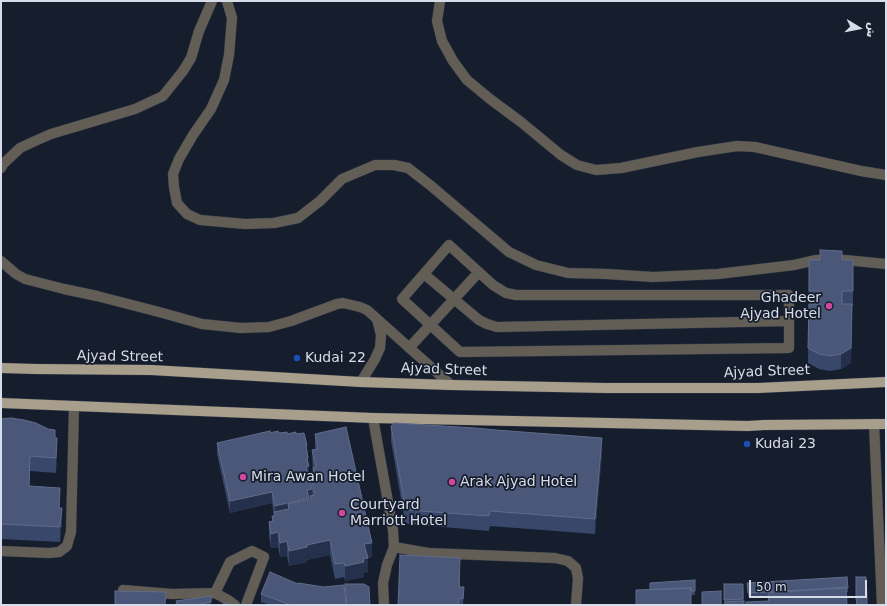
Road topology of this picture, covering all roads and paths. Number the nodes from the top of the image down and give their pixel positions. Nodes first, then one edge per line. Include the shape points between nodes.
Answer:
1 (212, 1) edge
2 (227, 1) edge
3 (440, 1) edge
4 (1, 168) edge
5 (886, 175) edge
6 (1, 261) edge
7 (886, 264) edge
8 (479, 272) junction
9 (424, 274) junction
10 (453, 299) junction
11 (377, 319) junction
12 (789, 321) junction
13 (430, 324) junction
14 (409, 348) junction
15 (1, 368) edge
16 (361, 382) junction
17 (886, 382) edge
18 (451, 385) junction
19 (1, 402) edge
20 (74, 406) junction
21 (373, 418) junction
22 (874, 424) junction
23 (886, 424) edge
24 (394, 547) junction
25 (1, 550) edge
26 (123, 590) edge
27 (215, 593) junction
28 (235, 605) edge
29 (246, 605) edge
30 (384, 605) edge
31 (576, 605) edge
32 (882, 605) edge

1 - 4 street via 191,58 163,96 135,109 35,141 20,148
2 - 7 street via 232,18 224,80 173,174 177,203 187,214 200,220 245,224 274,223 298,218 342,179 375,165 394,164 408,168 430,184 509,252 536,265 568,273 653,277 718,274 816,260
3 - 5 street via 437,20 442,41 467,80 577,165 596,170 621,168 737,146 755,147
6 - 11 street via 25,279 104,297 202,324 241,328 269,327 337,304 360,306
8 - 9 street via 449,245
8 - 10 street
8 - 12 street via 506,293 516,295 789,295
9 - 10 street
9 - 13 street via 402,299
10 - 12 street via 479,320 497,327
10 - 13 street
11 - 14 street
11 - 16 street via 381,335 380,348
12 - 13 street via 789,348 460,352
13 - 14 street
14 - 18 street
15 - 16 main road, Ajyad Street via 151,370
16 - 18 main road, Ajyad Street
17 - 18 main road, Ajyad Street via 758,388
19 - 20 main road
20 - 21 main road
20 - 25 street via 71,532 67,546 59,552 49,553
21 - 22 main road via 748,426
21 - 24 street
22 - 23 main road
22 - 32 street
24 - 30 street via 383,583
24 - 31 street via 428,553 555,558 568,561 576,568 578,578
26 - 27 street via 172,594
27 - 28 street
27 - 29 street via 230,562 252,551 264,557

